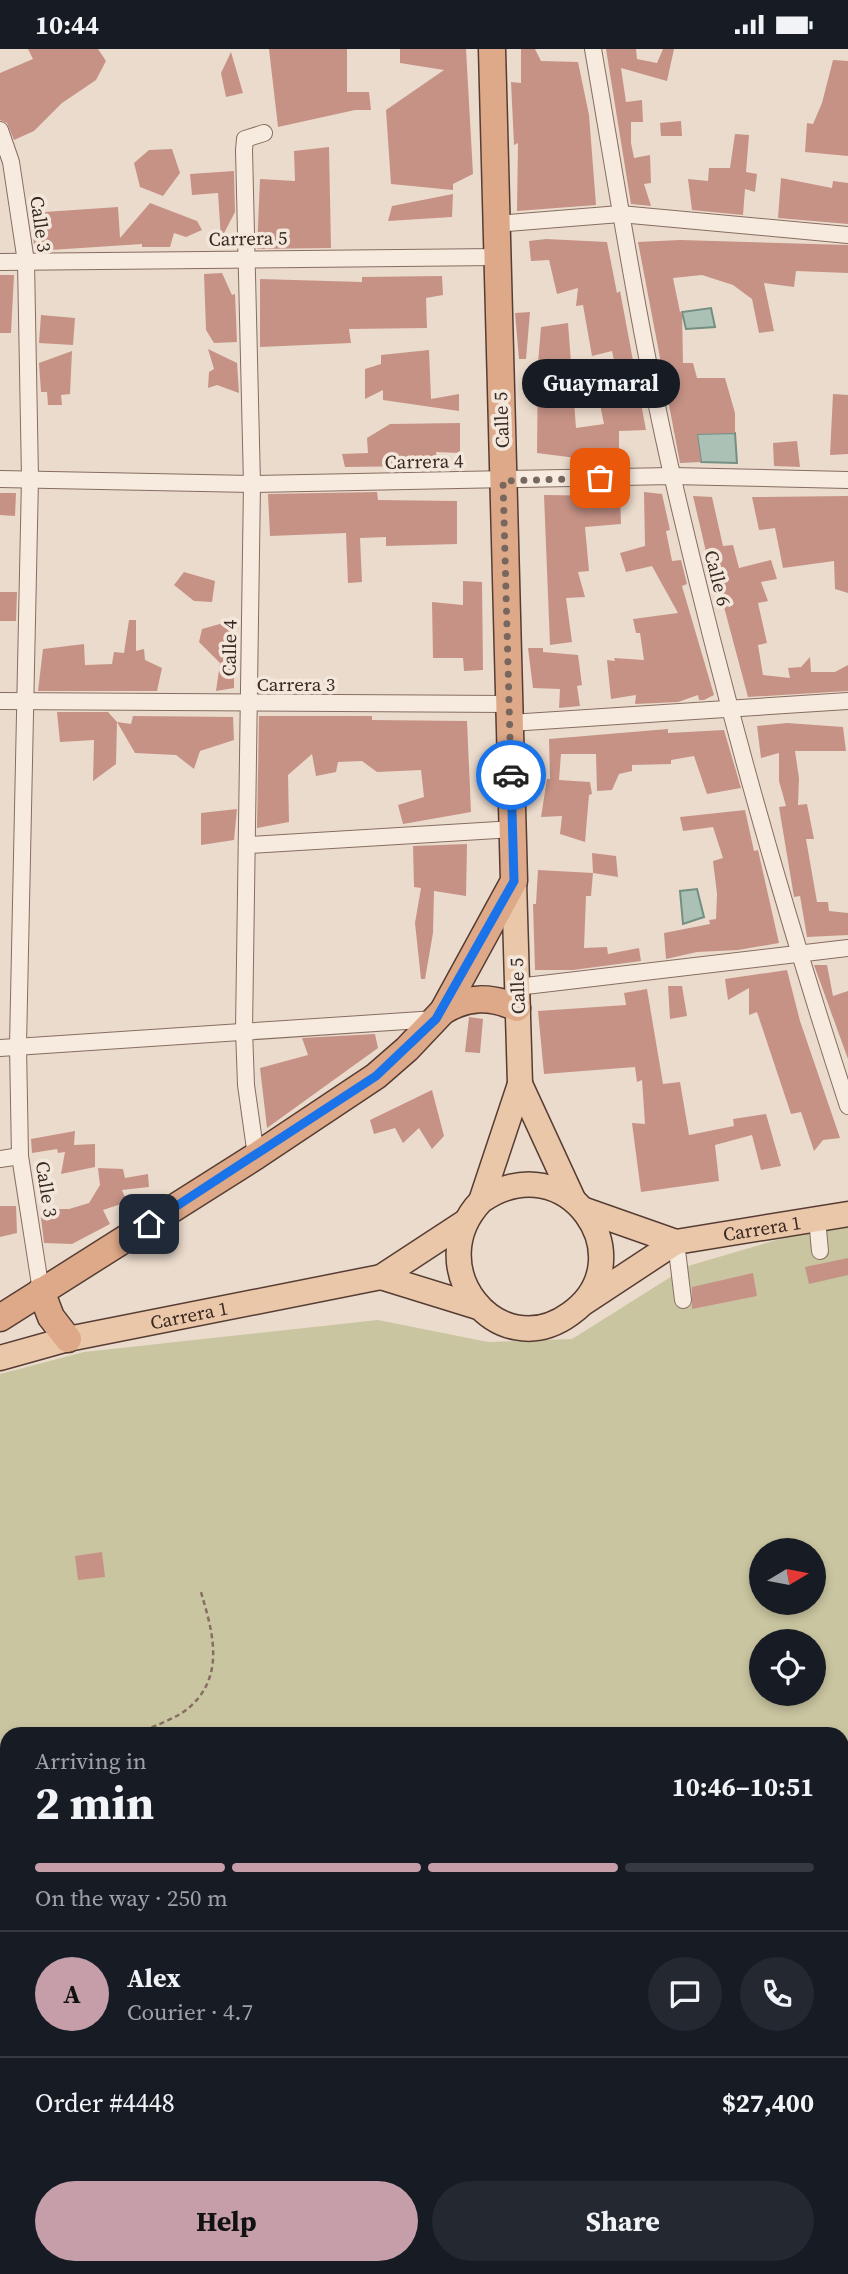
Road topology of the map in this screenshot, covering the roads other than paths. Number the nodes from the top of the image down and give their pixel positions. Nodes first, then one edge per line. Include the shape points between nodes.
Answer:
1 (492, 49) edge
2 (593, 49) edge
3 (0, 130) edge
4 (264, 133) dead end
5 (620, 214) junction
6 (496, 224) junction
7 (848, 235) edge
8 (497, 257) junction
9 (246, 259) junction
10 (0, 262) edge
11 (26, 262) junction
12 (672, 476) junction
13 (0, 478) edge
14 (30, 478) junction
15 (848, 480) edge
16 (503, 481) junction
17 (252, 484) junction
18 (0, 701) edge
19 (24, 701) junction
20 (848, 701) edge
21 (249, 705) junction
22 (729, 710) junction
23 (510, 713) junction
24 (513, 829) junction
25 (249, 845) junction
26 (514, 881) junction
27 (848, 948) edge
28 (798, 954) junction
29 (517, 997) junction
30 (439, 1015) junction
31 (244, 1030) junction
32 (18, 1046) junction
33 (0, 1048) edge
34 (520, 1084) junction
35 (848, 1106) edge
36 (20, 1156) junction
37 (256, 1156) junction
38 (0, 1159) edge
39 (481, 1201) junction
40 (579, 1205) junction
41 (848, 1214) edge
42 (817, 1219) junction
43 (465, 1222) junction
44 (676, 1242) junction
45 (820, 1251) dead end
46 (381, 1277) junction
47 (41, 1291) junction
48 (683, 1300) dead end
49 (583, 1304) junction
50 (478, 1307) junction
51 (0, 1318) edge
52 (68, 1339) junction
53 (0, 1358) edge

1 - 6 highway, Calle 5
2 - 5 street, Calle 6
3 - 11 street, Calle 3 via 11,162
4 - 9 street, Calle 4 via 245,139
5 - 6 street
5 - 7 street
5 - 12 street, Calle 6
6 - 8 highway, Calle 5
8 - 9 street, Carrera 5
8 - 16 highway, Calle 5
9 - 11 street, Carrera 5
9 - 17 street, Calle 4
10 - 11 street, Carrera 5
11 - 14 street, Calle 3
12 - 15 street, Carrera 4
12 - 16 street, Carrera 4
12 - 22 street, Calle 6
13 - 14 street, Carrera 4
14 - 17 street, Carrera 4
14 - 19 street, Calle 3
16 - 17 street, Carrera 4
16 - 23 highway, Calle 5
17 - 21 street, Calle 4
18 - 19 street, Carrera 3
19 - 21 street, Carrera 3
19 - 32 street, Calle 3
20 - 22 street, Carrera 3
21 - 23 street, Carrera 3
21 - 25 street, Calle 4
22 - 23 street, Carrera 3
22 - 28 street, Calle 6
23 - 24 highway, Calle 5
24 - 25 street
24 - 26 highway, Calle 5
25 - 31 street, Calle 4
26 - 29 main road, Calle 5
26 - 30 highway
27 - 28 street
28 - 29 street
28 - 35 street, Calle 6
29 - 30 highway via 456,1003
29 - 34 main road, Calle 5
30 - 31 street
30 - 37 highway via 376,1076
31 - 32 street
31 - 37 street, Calle 4
32 - 33 street
32 - 36 street, Calle 3
34 - 39 main road, Calle 5
34 - 40 main road, Calle 5
36 - 38 street
36 - 47 street, Calle 3
37 - 47 highway
39 - 40 main road via 526,1183 559,1190
39 - 43 main road
40 - 44 main road, Carrera 1
40 - 49 main road via 599,1241 601,1257
41 - 42 main road, Carrera 1
42 - 44 main road, Carrera 1
42 - 45 street
43 - 46 main road, Carrera 1
43 - 50 main road via 458,1267
44 - 48 street
44 - 49 main road, Carrera 1
46 - 50 main road, Carrera 1
46 - 52 main road, Carrera 1
47 - 51 highway
47 - 52 highway via 51,1317
49 - 50 main road via 556,1322 523,1328 491,1317
52 - 53 main road, Carrera 1

